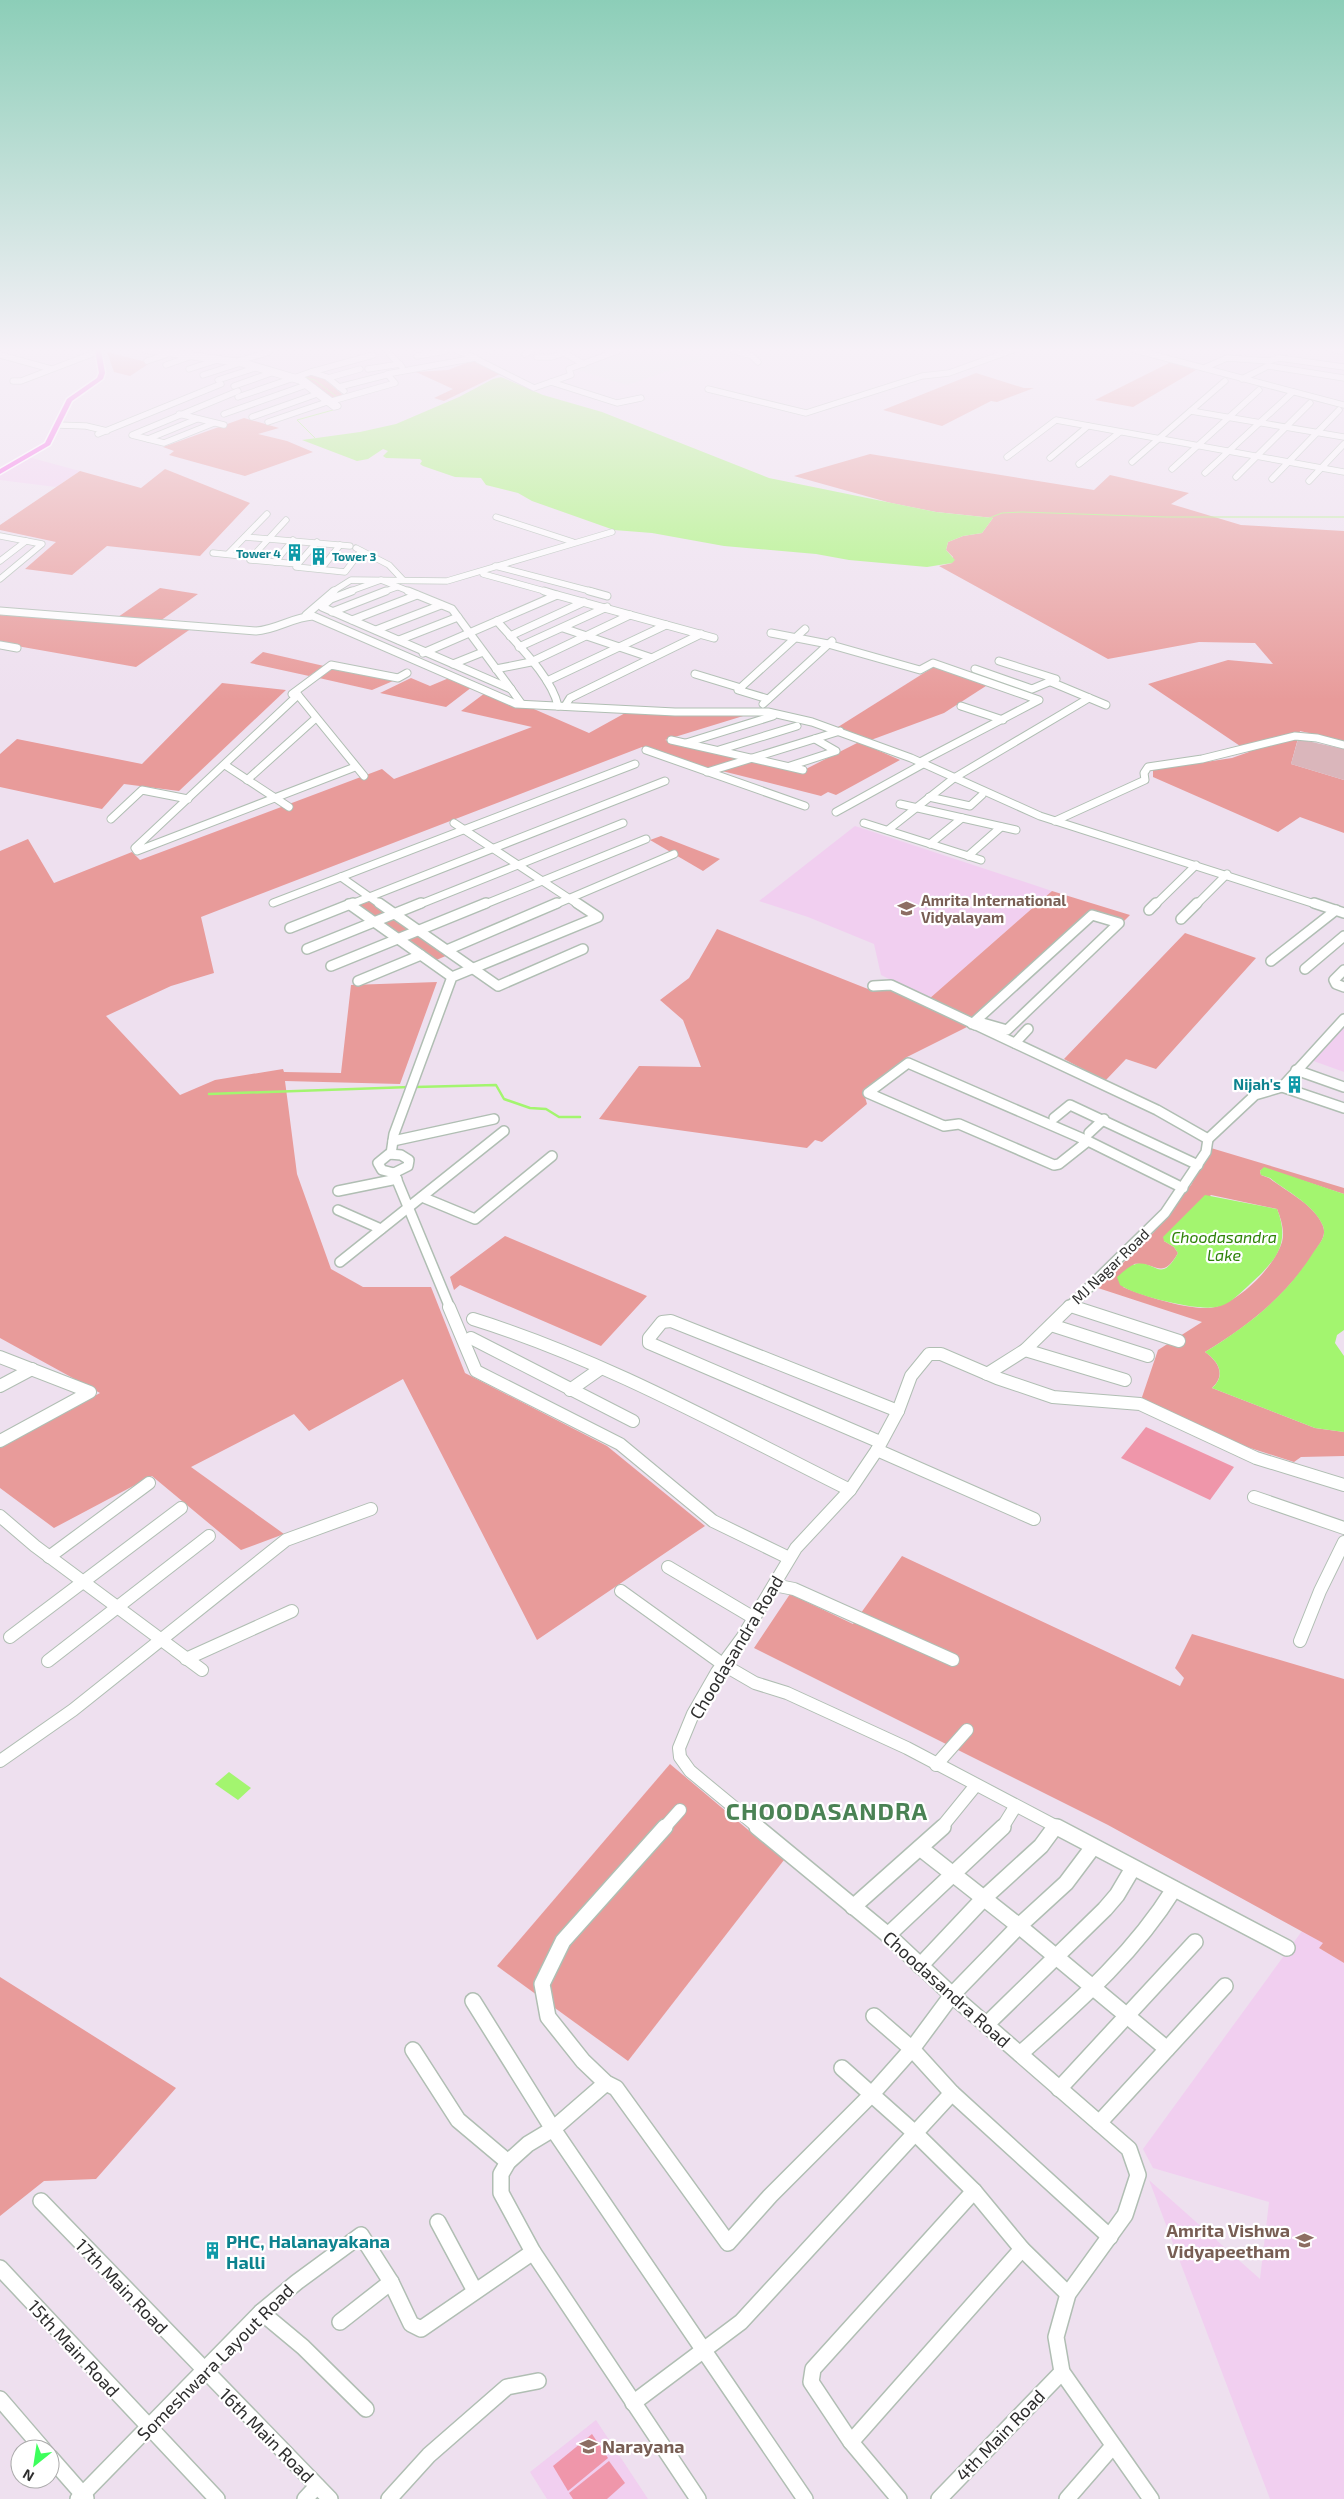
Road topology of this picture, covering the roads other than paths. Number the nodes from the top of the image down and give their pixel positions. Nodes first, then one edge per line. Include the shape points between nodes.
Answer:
1 (1212, 467) edge
2 (1245, 467) edge
3 (1284, 467) edge
4 (1314, 467) edge
5 (1322, 468) junction
6 (1344, 472) edge
7 (1205, 473) dead end
8 (1236, 477) dead end
9 (1272, 479) dead end
10 (1310, 481) dead end
11 (267, 514) dead end
12 (496, 517) dead end
13 (286, 520) dead end
14 (612, 532) dead end
15 (0, 536) edge
16 (246, 536) junction
17 (329, 537) dead end
18 (270, 538) junction
19 (293, 540) junction
20 (26, 541) junction
21 (317, 542) junction
22 (574, 543) junction
23 (340, 545) junction
24 (350, 546) junction
25 (361, 551) junction
26 (213, 553) dead end
27 (228, 554) junction
28 (252, 557) junction
29 (0, 561) edge
30 (275, 562) junction
31 (298, 564) junction
32 (495, 566) junction
33 (321, 569) junction
34 (345, 572) junction
35 (483, 574) dead end
36 (402, 577) junction
37 (0, 578) edge
38 (354, 578) junction
39 (397, 586) junction
40 (417, 595) junction
41 (557, 595) junction
42 (607, 596) dead end
43 (584, 602) junction
44 (614, 603) dead end
45 (442, 605) junction
46 (606, 608) junction
47 (0, 611) edge
48 (332, 612) junction
49 (630, 615) junction
50 (306, 616) junction
51 (458, 617) junction
52 (352, 620) junction
53 (497, 621) junction
54 (666, 625) junction
55 (563, 628) junction
56 (805, 629) dead end
57 (376, 630) junction
58 (469, 632) junction
59 (772, 633) dead end
60 (702, 634) junction
61 (510, 636) junction
62 (587, 636) junction
63 (714, 638) dead end
64 (796, 638) junction
65 (398, 640) junction
66 (831, 642) junction
67 (0, 645) edge
68 (619, 647) junction
69 (17, 648) dead end
70 (519, 648) junction
71 (425, 652) junction
72 (483, 652) junction
73 (411, 658) junction
74 (652, 658) junction
75 (999, 661) dead end
76 (531, 662) junction
77 (453, 664) junction
78 (496, 669) junction
79 (975, 669) dead end
80 (407, 673) dead end
81 (695, 674) dead end
82 (547, 681) junction
83 (1051, 682) junction
84 (741, 688) junction
85 (511, 689) junction
86 (298, 695) junction
87 (1089, 698) junction
88 (768, 699) junction
89 (521, 703) dead end
90 (1106, 705) dead end
91 (562, 706) junction
92 (962, 706) dead end
93 (755, 712) junction
94 (773, 716) dead end
95 (316, 718) junction
96 (1003, 720) junction
97 (797, 726) dead end
98 (840, 731) junction
99 (815, 739) junction
100 (671, 740) dead end
101 (685, 744) junction
102 (1344, 745) edge
103 (646, 750) dead end
104 (718, 750) junction
105 (752, 758) junction
106 (922, 763) junction
107 (635, 764) dead end
108 (225, 766) junction
109 (790, 766) junction
110 (355, 767) junction
111 (804, 770) dead end
112 (707, 772) junction
113 (364, 776) dead end
114 (954, 778) junction
115 (248, 780) junction
116 (665, 781) dead end
117 (982, 795) dead end
118 (929, 797) junction
119 (274, 798) junction
120 (188, 799) junction
121 (900, 804) dead end
122 (805, 806) dead end
123 (289, 807) dead end
124 (916, 808) junction
125 (836, 812) dead end
126 (962, 818) junction
127 (111, 819) dead end
128 (1055, 821) junction
129 (454, 823) dead end
130 (623, 823) dead end
131 (864, 823) dead end
132 (1001, 827) junction
133 (464, 829) junction
134 (888, 830) junction
135 (1016, 830) dead end
136 (646, 839) dead end
137 (930, 844) junction
138 (493, 848) junction
139 (674, 854) dead end
140 (968, 856) junction
141 (981, 860) dead end
142 (518, 865) junction
143 (1196, 865) junction
144 (1227, 874) junction
145 (341, 877) junction
146 (542, 881) junction
147 (369, 896) junction
148 (569, 898) junction
149 (273, 903) dead end
150 (349, 904) junction
151 (1149, 910) dead end
152 (1340, 911) edge
153 (394, 914) junction
154 (1181, 919) dead end
155 (374, 922) junction
156 (290, 928) dead end
157 (418, 931) junction
158 (1344, 936) edge
159 (398, 939) junction
160 (307, 949) dead end
161 (583, 949) dead end
162 (447, 950) junction
163 (421, 955) junction
164 (1271, 961) dead end
165 (330, 966) dead end
166 (473, 969) junction
167 (1305, 969) dead end
168 (1344, 970) edge
169 (452, 977) junction
170 (358, 981) dead end
171 (873, 986) dead end
172 (1344, 987) edge
173 (1344, 1019) edge
174 (976, 1023) junction
175 (1028, 1030) dead end
176 (1014, 1043) junction
177 (1296, 1070) junction
178 (1282, 1087) junction
179 (1344, 1087) edge
180 (1344, 1108) edge
181 (1054, 1118) dead end
182 (494, 1119) dead end
183 (1104, 1119) junction
184 (504, 1131) dead end
185 (1088, 1137) junction
186 (1208, 1139) junction
187 (393, 1141) junction
188 (391, 1154) junction
189 (552, 1156) dead end
190 (1198, 1165) junction
191 (396, 1176) junction
192 (1183, 1188) junction
193 (338, 1191) dead end
194 (422, 1197) junction
195 (409, 1207) junction
196 (338, 1210) dead end
197 (381, 1229) junction
198 (340, 1262) dead end
199 (1069, 1305) junction
200 (473, 1319) dead end
201 (1051, 1325) junction
202 (471, 1338) dead end
203 (1179, 1341) dead end
204 (1025, 1350) junction
205 (1148, 1356) dead end
206 (0, 1357) edge
207 (32, 1369) junction
208 (600, 1369) junction
209 (987, 1374) junction
210 (1125, 1380) dead end
211 (0, 1386) edge
212 (570, 1390) junction
213 (898, 1411) junction
214 (633, 1421) dead end
215 (0, 1440) edge
216 (878, 1446) junction
217 (149, 1482) dead end
218 (1344, 1485) edge
219 (850, 1490) junction
220 (1254, 1497) dead end
221 (180, 1508) dead end
222 (370, 1509) dead end
223 (0, 1516) edge
224 (1034, 1519) dead end
225 (1344, 1528) edge
226 (210, 1536) dead end
227 (1344, 1542) edge
228 (49, 1557) junction
229 (789, 1558) junction
230 (668, 1567) dead end
231 (83, 1582) junction
232 (774, 1585) junction
233 (621, 1591) dead end
234 (117, 1607) junction
235 (292, 1611) dead end
236 (754, 1618) junction
237 (10, 1637) dead end
238 (162, 1640) junction
239 (1300, 1641) dead end
240 (186, 1659) junction
241 (953, 1660) dead end
242 (48, 1661) dead end
243 (724, 1665) junction
244 (202, 1670) dead end
245 (967, 1730) dead end
246 (0, 1761) edge
247 (936, 1764) junction
248 (976, 1786) junction
249 (1015, 1806) junction
250 (680, 1810) dead end
251 (1055, 1827) junction
252 (1093, 1847) junction
253 (920, 1848) junction
254 (1133, 1868) junction
255 (953, 1875) junction
256 (1174, 1889) junction
257 (984, 1898) junction
258 (854, 1907) junction
259 (1019, 1926) junction
260 (888, 1935) junction
261 (1195, 1942) dead end
262 (1287, 1948) dead end
263 (1057, 1957) junction
264 (920, 1966) junction
265 (1226, 1986) dead end
266 (1093, 1987) junction
267 (952, 1995) junction
268 (473, 2001) dead end
269 (1128, 2015) junction
270 (874, 2016) dead end
271 (986, 2025) junction
272 (912, 2049) junction
273 (1167, 2049) junction
274 (413, 2050) dead end
275 (1020, 2054) junction
276 (842, 2068) dead end
277 (606, 2083) junction
278 (1059, 2089) junction
279 (952, 2093) junction
280 (872, 2094) junction
281 (1099, 2123) junction
282 (553, 2129) junction
283 (915, 2133) junction
284 (508, 2162) junction
285 (974, 2191) junction
286 (41, 2201) dead end
287 (438, 2222) dead end
288 (1110, 2236) junction
289 (1022, 2249) junction
290 (533, 2252) junction
291 (0, 2268) edge
292 (391, 2282) junction
293 (475, 2291) junction
294 (1068, 2294) junction
295 (262, 2312) junction
296 (340, 2322) dead end
297 (704, 2351) junction
298 (204, 2371) junction
299 (1062, 2372) junction
300 (538, 2381) dead end
301 (0, 2399) edge
302 (633, 2403) junction
303 (366, 2409) dead end
304 (149, 2428) junction
305 (34, 2439) edge
306 (851, 2442) junction
307 (1113, 2446) junction
308 (60, 2470) edge
309 (317, 2486) junction
310 (82, 2497) edge
311 (217, 2499) edge
312 (305, 2499) edge
313 (330, 2499) edge
314 (389, 2499) edge
315 (698, 2499) edge
316 (805, 2499) edge
317 (899, 2499) edge
318 (939, 2499) edge
319 (1067, 2499) edge
320 (1151, 2499) edge

1 - 7 street
2 - 8 street
3 - 9 street
4 - 5 street
5 - 6 street
5 - 10 street
11 - 16 street
12 - 22 street
13 - 18 street
14 - 22 street
15 - 20 street
16 - 18 street
16 - 27 street
17 - 24 street
18 - 19 street
18 - 28 street
19 - 21 street
19 - 30 street
20 - 29 street
20 - 37 street via 42,544
21 - 23 street
21 - 31 street
22 - 32 street
23 - 24 street
23 - 33 street
24 - 25 street
25 - 34 street
25 - 36 street via 394,568
26 - 27 street
27 - 28 street
28 - 30 street via 250,560
30 - 31 street
31 - 33 street via 296,567
32 - 36 street via 445,581
32 - 42 street
33 - 34 street
34 - 38 street
35 - 41 street
36 - 38 street
38 - 50 street via 342,584
39 - 40 street
39 - 48 street
39 - 48 street via 380,580 331,599 322,607
40 - 45 street
40 - 52 street
41 - 43 street
41 - 53 street
43 - 46 street
43 - 61 street
44 - 46 street
45 - 51 street via 452,609
45 - 57 street
46 - 49 street
46 - 55 street
47 - 50 street via 256,632 276,629
48 - 52 street
49 - 54 street
49 - 62 street
50 - 73 street via 325,620
51 - 58 street
51 - 65 street
52 - 57 street
53 - 58 street
53 - 61 street
54 - 60 street
54 - 68 street
55 - 62 street
55 - 70 street
56 - 64 street
57 - 65 street
58 - 71 street
58 - 72 street
59 - 64 street
60 - 63 street
60 - 74 street
61 - 70 street
62 - 68 street
62 - 76 street
64 - 66 street
64 - 84 street
65 - 71 street
66 - 88 street
66 - 96 street via 920,670 933,662 1039,700
67 - 69 street
68 - 74 street
68 - 82 street
70 - 76 street
71 - 73 street
71 - 77 street
72 - 77 street
72 - 78 street
73 - 91 street via 516,704
74 - 91 street via 570,698
75 - 83 street via 1055,679
76 - 78 street
76 - 82 street
77 - 85 street
78 - 85 street
79 - 83 street via 1032,690
80 - 86 street via 398,678 331,665 292,694
81 - 84 street
82 - 91 street
83 - 87 street
84 - 88 street via 738,690
85 - 89 street
86 - 95 street
86 - 108 street
87 - 90 street
87 - 114 street
88 - 93 street
91 - 93 street via 674,712
92 - 96 street
93 - 98 street via 768,712
94 - 101 street
95 - 110 street
95 - 115 street
96 - 106 street
97 - 104 street
98 - 99 street
98 - 106 street
99 - 105 street
99 - 109 street via 836,751
100 - 101 street
101 - 104 street
102 - 128 street via 1295,736 1202,759 1148,767 1144,772 1145,780
103 - 112 street
104 - 105 street
105 - 109 street
105 - 112 street
106 - 114 street
106 - 125 street
107 - 133 street
108 - 115 street
108 - 120 street
109 - 111 street
110 - 113 street
110 - 119 street
112 - 122 street
114 - 118 street
114 - 128 street
115 - 119 street
116 - 138 street
117 - 118 street via 970,806
118 - 124 street
119 - 120 street via 137,851 135,848
119 - 123 street
120 - 127 street via 142,790
121 - 124 street
124 - 126 street
124 - 134 street
126 - 132 street
126 - 137 street
128 - 143 street
129 - 133 street
130 - 142 street
131 - 134 street
132 - 135 street
132 - 140 street
133 - 138 street
133 - 145 street
134 - 137 street
136 - 146 street
137 - 140 street
138 - 142 street
138 - 147 street
139 - 148 street
140 - 141 street
142 - 146 street
142 - 153 street
143 - 144 street
143 - 151 street
144 - 152 street
144 - 154 street
145 - 147 street
145 - 149 street
146 - 148 street
146 - 157 street
147 - 150 street
147 - 153 street
148 - 162 street
148 - 166 street via 598,917
150 - 155 street
150 - 156 street
152 - 164 street
153 - 155 street
153 - 157 street
155 - 159 street
155 - 160 street
157 - 159 street
157 - 162 street
158 - 167 street
159 - 163 street
159 - 165 street
161 - 166 street via 498,986
162 - 166 street
163 - 169 street
163 - 170 street
166 - 169 street
168 - 172 street via 1334,980
169 - 187 street
171 - 174 street via 891,985
173 - 177 street
174 - 174 street via 1092,914 1119,923 1007,1030
174 - 176 street
175 - 176 street
176 - 186 street via 1157,1110
177 - 178 street
177 - 179 street
178 - 180 street
178 - 186 street via 1255,1095
181 - 183 street via 1070,1104
182 - 187 street
183 - 185 street
183 - 190 street
184 - 194 street
185 - 185 street via 908,1062 868,1093 944,1126 959,1124 1054,1165
185 - 192 street
186 - 190 street, MJ Nagar Road via 1206,1152
187 - 188 street
188 - 191 street via 382,1158 378,1166
188 - 191 street via 408,1160 406,1168
189 - 194 street via 475,1219
190 - 192 street, MJ Nagar Road
191 - 193 street
191 - 195 street
192 - 199 street, MJ Nagar Road via 1165,1213
194 - 195 street
195 - 197 street
195 - 229 street via 476,1371 620,1444 713,1521
196 - 197 street
197 - 198 street
199 - 201 street, MJ Nagar Road
199 - 203 street
200 - 208 street via 528,1336
201 - 204 street, MJ Nagar Road
201 - 205 street
202 - 212 street
204 - 209 street, MJ Nagar Road
204 - 210 street
206 - 207 street
207 - 211 street
207 - 215 street via 90,1392
208 - 212 street
208 - 219 street via 656,1393
209 - 213 street, Choodasandra Road via 942,1354 929,1354 911,1376
209 - 218 street, Choodasandra Road via 1054,1397 1140,1404 1256,1458
212 - 214 street
213 - 216 street, Choodasandra Road
213 - 216 street via 671,1321 662,1322 649,1338 649,1343
216 - 219 street, Choodasandra Road
216 - 224 street
217 - 228 street
219 - 229 street, Choodasandra Road
220 - 225 street
221 - 231 street
222 - 238 street via 286,1540
223 - 228 street
226 - 234 street
227 - 239 street
228 - 231 street
229 - 232 street, Choodasandra Road
230 - 236 street
231 - 234 street
231 - 237 street
232 - 236 street, Choodasandra Road
232 - 241 street via 794,1589
233 - 243 street
234 - 238 street
234 - 242 street
235 - 240 street
236 - 243 street, Choodasandra Road
238 - 240 street
238 - 246 street via 73,1710
240 - 244 street
243 - 247 street via 755,1683 825,1710
243 - 258 street, Choodasandra Road via 693,1714 679,1748 680,1756 695,1775
245 - 247 street
247 - 248 street
248 - 249 street
248 - 253 street via 946,1824
249 - 251 street
249 - 255 street via 991,1840
250 - 277 street via 563,1942 542,1984 548,2017 583,2061
251 - 252 street
251 - 257 street via 1042,1846
252 - 254 street
252 - 259 street via 1066,1883
253 - 255 street
253 - 258 street
254 - 256 street
254 - 263 street via 1105,1909
255 - 257 street
255 - 260 street
256 - 262 street
256 - 266 street via 1149,1927
257 - 259 street
257 - 264 street
258 - 260 street, Choodasandra Road
259 - 263 street
259 - 267 street
260 - 264 street, Choodasandra Road
261 - 269 street
263 - 266 street
263 - 271 street
264 - 267 street, Choodasandra Road
265 - 273 street
266 - 269 street
266 - 275 street
267 - 271 street, Choodasandra Road
267 - 272 street
268 - 282 street
269 - 273 street
269 - 278 street
270 - 272 street
271 - 275 street, Choodasandra Road
272 - 279 street
272 - 280 street
273 - 281 street
274 - 284 street via 458,2120
275 - 278 street, Choodasandra Road
276 - 280 street
277 - 280 street via 616,2088 728,2243
277 - 282 street
278 - 281 street, Choodasandra Road
279 - 283 street
279 - 288 street
280 - 283 street
281 - 288 street, Choodasandra Road via 1129,2150 1138,2175 1125,2215
282 - 284 street via 528,2144
282 - 297 street
283 - 285 street
283 - 297 street via 741,2322
284 - 290 street via 501,2174 501,2193
285 - 289 street
285 - 306 street via 813,2369 811,2382
286 - 298 street, 17th Main Road
287 - 293 street
288 - 294 street, Choodasandra Road
289 - 294 street
289 - 306 street
290 - 293 street
290 - 302 street
291 - 304 street, 15th Main Road
292 - 293 street via 411,2324 421,2329
292 - 295 street, Someshwara Layout Road via 361,2236
292 - 296 street
294 - 299 street, Choodasandra Road via 1056,2337
295 - 298 street, Someshwara Layout Road
295 - 303 street
297 - 302 street
297 - 316 street
298 - 304 street, Someshwara Layout Road
298 - 309 street, 16th Main Road
299 - 307 street, Choodasandra Road
299 - 318 street, 4th Main Road
300 - 314 street via 507,2387 429,2455
301 - 305 street
302 - 315 street
304 - 310 street, Someshwara Layout Road
304 - 311 street, 15th Main Road
306 - 317 street
307 - 319 street
307 - 320 street, Choodasandra Road
308 - 310 street
309 - 312 street
309 - 313 street, 16th Main Road

